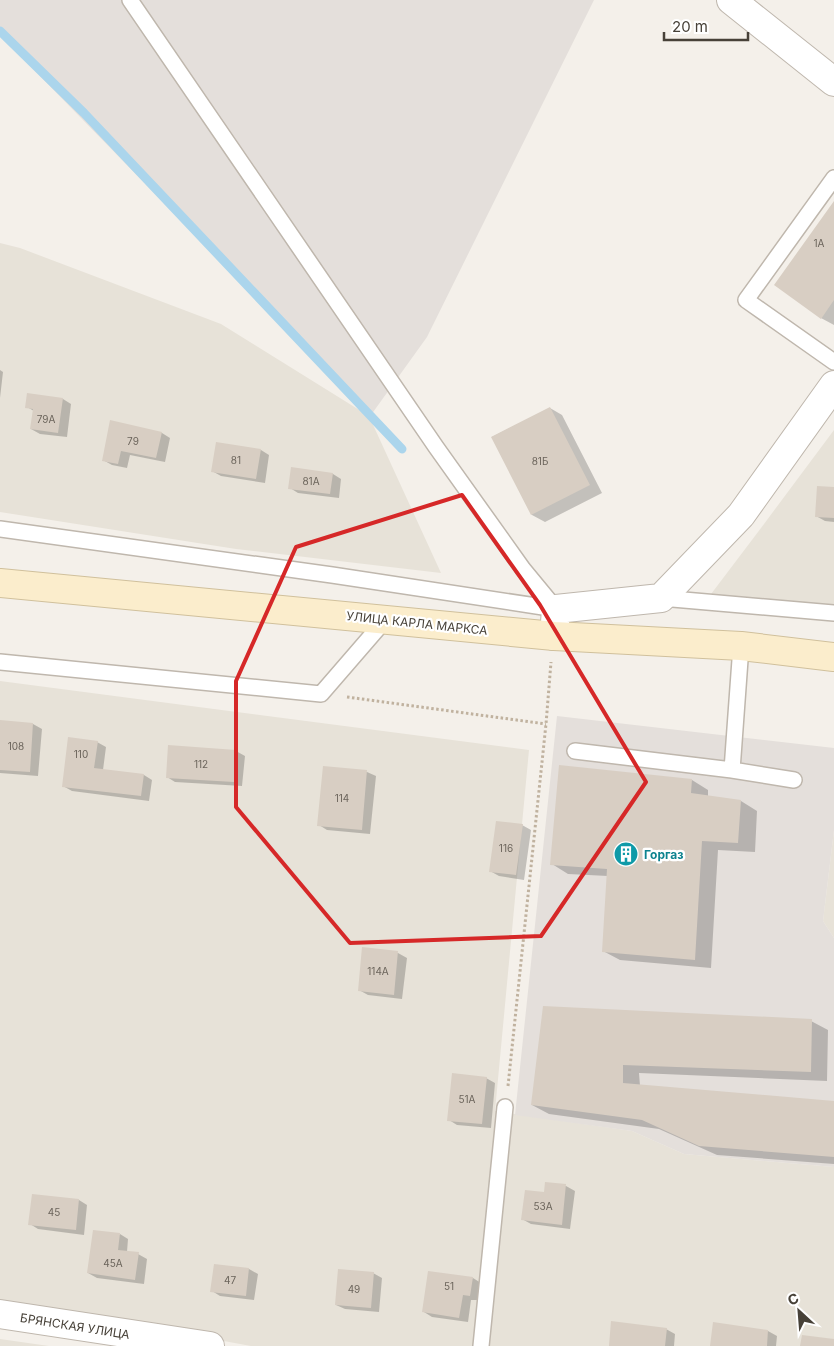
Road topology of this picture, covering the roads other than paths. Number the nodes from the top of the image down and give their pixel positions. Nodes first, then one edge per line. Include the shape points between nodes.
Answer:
1 (130, 0) edge
2 (731, 0) edge
3 (834, 82) edge
4 (834, 178) edge
5 (834, 362) edge
6 (834, 385) edge
7 (0, 529) edge
8 (0, 583) edge
9 (661, 598) junction
10 (556, 609) junction
11 (834, 613) edge
12 (385, 620) junction
13 (554, 636) junction
14 (741, 646) junction
15 (834, 657) edge
16 (0, 662) edge
17 (575, 751) dead end
18 (732, 770) junction
19 (794, 780) dead end
20 (506, 1107) road end
21 (0, 1314) edge
22 (210, 1346) edge
23 (481, 1346) edge

1 - 10 lane via 442,455 523,569
2 - 3 street
4 - 5 lane via 746,300
6 - 9 street via 741,515
7 - 10 lane
8 - 12 main road, УЛИЦА КАРЛА МАРКСА
9 - 10 street
9 - 11 lane
10 - 13 street
12 - 13 main road, УЛИЦА КАРЛА МАРКСА
12 - 16 lane via 321,694
13 - 14 main road, УЛИЦА КАРЛА МАРКСА
14 - 15 main road, УЛИЦА КАРЛА МАРКСА
14 - 18 lane
17 - 18 lane
18 - 19 lane
20 - 23 lane
21 - 22 street, БРЯНСКАЯ УЛИЦА

